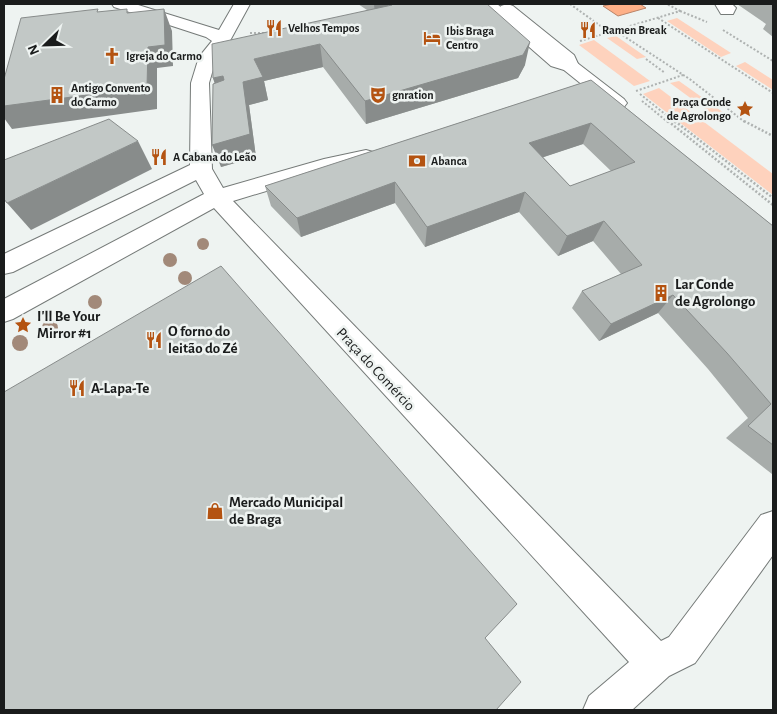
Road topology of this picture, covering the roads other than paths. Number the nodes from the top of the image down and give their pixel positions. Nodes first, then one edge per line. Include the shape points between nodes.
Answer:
1 (120, 4) edge
2 (242, 4) edge
3 (488, 4) edge
4 (507, 9) dead end
5 (241, 38) edge
6 (221, 40) junction
7 (570, 66) junction
8 (631, 115) edge
9 (388, 150) edge
10 (202, 169) junction
11 (217, 197) junction
12 (4, 265) edge
13 (4, 311) edge
14 (773, 527) edge
15 (656, 664) junction
16 (603, 710) edge

1 - 6 street via 212,33
2 - 6 street
3 - 7 street via 557,62
4 - 7 street via 568,59
5 - 6 street
6 - 10 street via 208,57 200,83
7 - 8 street via 585,87
9 - 11 street
10 - 11 street, Praça do Comércio
10 - 12 street
11 - 13 street
11 - 15 street, Praça do Comércio
14 - 15 street via 682,650
15 - 16 street

